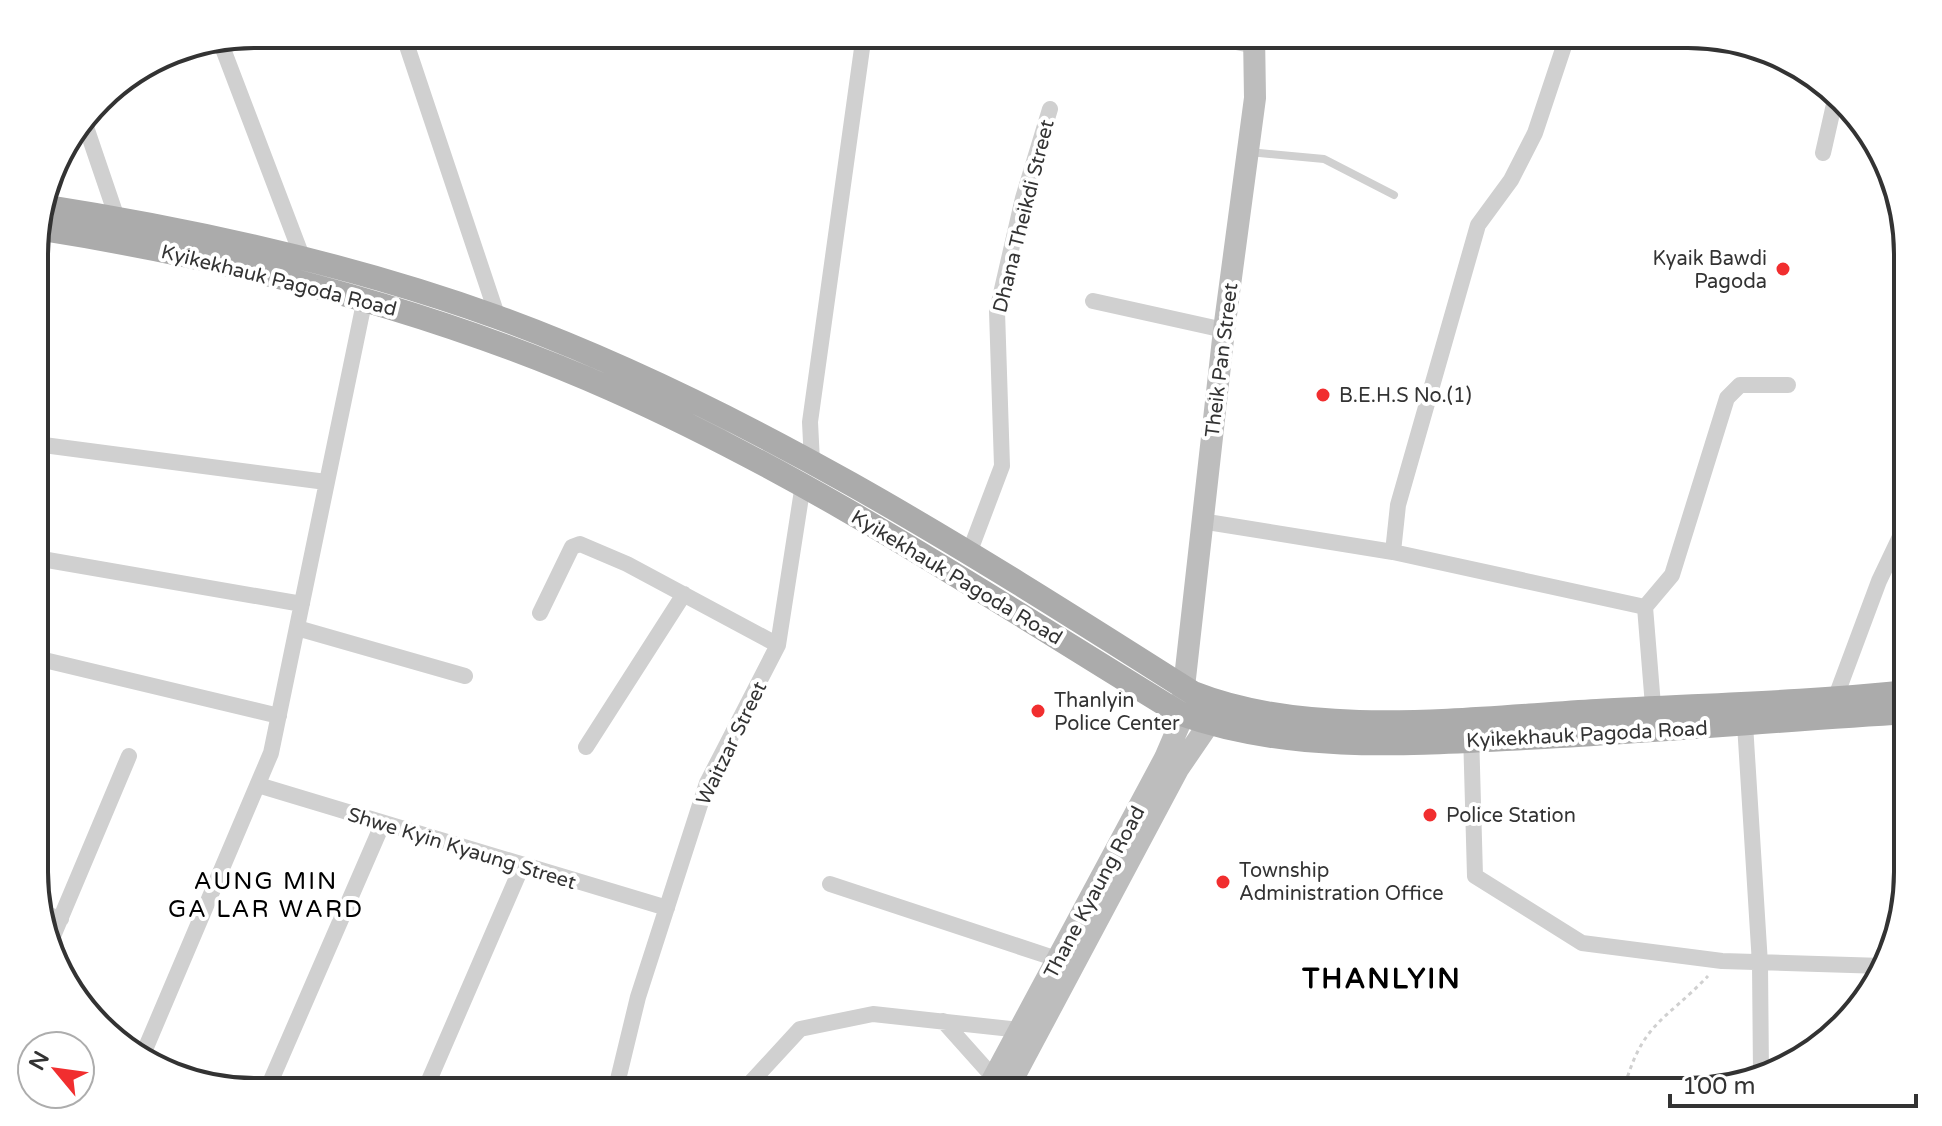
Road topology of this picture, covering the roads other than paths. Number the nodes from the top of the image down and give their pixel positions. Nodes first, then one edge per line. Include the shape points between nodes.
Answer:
1 (408, 48) edge
2 (862, 48) edge
3 (1254, 48) edge
4 (1563, 48) edge
5 (224, 51) edge
6 (1833, 107) edge
7 (1050, 109) dead end
8 (88, 133) edge
9 (1248, 152) junction
10 (1823, 153) dead end
11 (1394, 195) dead end
12 (54, 208) edge
13 (117, 218) junction
14 (50, 230) edge
15 (303, 259) junction
16 (365, 298) junction
17 (1093, 301) dead end
18 (498, 318) junction
19 (1224, 330) junction
20 (1788, 385) dead end
21 (48, 446) edge
22 (808, 473) junction
23 (326, 482) junction
24 (1201, 521) junction
25 (1894, 549) edge
26 (1393, 552) junction
27 (968, 556) junction
28 (48, 560) edge
29 (684, 594) junction
30 (302, 604) junction
31 (1645, 607) junction
32 (540, 613) dead end
33 (297, 628) junction
34 (778, 645) junction
35 (48, 661) edge
36 (465, 676) dead end
37 (1182, 686) junction
38 (1894, 693) edge
39 (1835, 699) junction
40 (1894, 713) edge
41 (1181, 714) junction
42 (1216, 714) junction
43 (279, 716) junction
44 (1654, 720) junction
45 (1745, 724) junction
46 (1471, 729) junction
47 (586, 747) dead end
48 (129, 756) dead end
49 (258, 785) junction
50 (382, 825) junction
51 (522, 866) junction
52 (830, 884) dead end
53 (667, 908) junction
54 (53, 916) edge
55 (61, 919) junction
56 (57, 929) edge
57 (1057, 959) junction
58 (1760, 964) junction
59 (1871, 966) edge
60 (943, 1021) junction
61 (1020, 1030) junction
62 (146, 1047) edge
63 (1761, 1064) edge
64 (272, 1078) edge
65 (430, 1078) edge
66 (618, 1078) edge
67 (755, 1078) edge
68 (996, 1078) edge
69 (1008, 1078) edge
70 (1010, 1078) edge

1 - 18 street
2 - 22 street, Waitzar Street via 810,422
3 - 9 main road, Theik Pan Street
4 - 26 street via 1535,133 1511,180 1478,225 1398,505
5 - 15 street
6 - 10 street
7 - 27 street, Dhana Theikdi Street via 997,311 1002,466
8 - 13 street
9 - 11 lane via 1324,159
9 - 19 main road, Theik Pan Street
12 - 13 main road, Kyikekhauk Pagoda Road
13 - 15 main road, Kyikekhauk Pagoda Road
14 - 16 main road, Kyikekhauk Pagoda Road
15 - 18 main road, Kyikekhauk Pagoda Road via 374,276
16 - 22 main road, Kyikekhauk Pagoda Road via 488,339
16 - 23 street
17 - 19 street
18 - 22 main road, Kyikekhauk Pagoda Road via 622,368
19 - 24 main road, Theik Pan Street
20 - 31 street via 1740,385 1727,398 1672,575
21 - 23 street
22 - 27 main road, Kyikekhauk Pagoda Road
22 - 34 street, Waitzar Street
22 - 41 main road, Kyikekhauk Pagoda Road
23 - 30 street
24 - 26 street
24 - 37 main road, Theik Pan Street
25 - 39 street
26 - 31 street
27 - 37 main road, Kyikekhauk Pagoda Road
28 - 30 street
29 - 32 street via 575,544
29 - 34 street
29 - 47 street
30 - 33 street
31 - 44 street
33 - 36 street
33 - 43 street
34 - 53 street, Waitzar Street via 707,783
35 - 43 street
37 - 41 main road, Thane Kyaung Road
37 - 42 main road, Kyikekhauk Pagoda Road
38 - 39 main road, Kyikekhauk Pagoda Road
39 - 44 main road, Kyikekhauk Pagoda Road
40 - 45 main road, Kyikekhauk Pagoda Road
41 - 42 main road, Kyikekhauk Pagoda Road
41 - 57 main road, Thane Kyaung Road via 1165,758
42 - 46 main road, Kyikekhauk Pagoda Road
42 - 70 main road, Thane Kyaung Road via 1170,783
43 - 49 street
44 - 45 main road, Kyikekhauk Pagoda Road
44 - 46 main road, Kyikekhauk Pagoda Road
45 - 58 street
46 - 58 street via 1475,876 1582,943
48 - 55 street
49 - 50 street, Shwe Kyin Kyaung Street
49 - 62 street
50 - 51 street, Shwe Kyin Kyaung Street
50 - 64 street
51 - 53 street, Shwe Kyin Kyaung Street
51 - 65 street
52 - 57 street
53 - 66 street, Waitzar Street
54 - 55 street
55 - 56 street
57 - 61 main road, Thane Kyaung Road
58 - 59 street
58 - 63 street
60 - 61 street
60 - 67 street via 873,1014 800,1029
60 - 68 street
61 - 69 main road, Thane Kyaung Road

